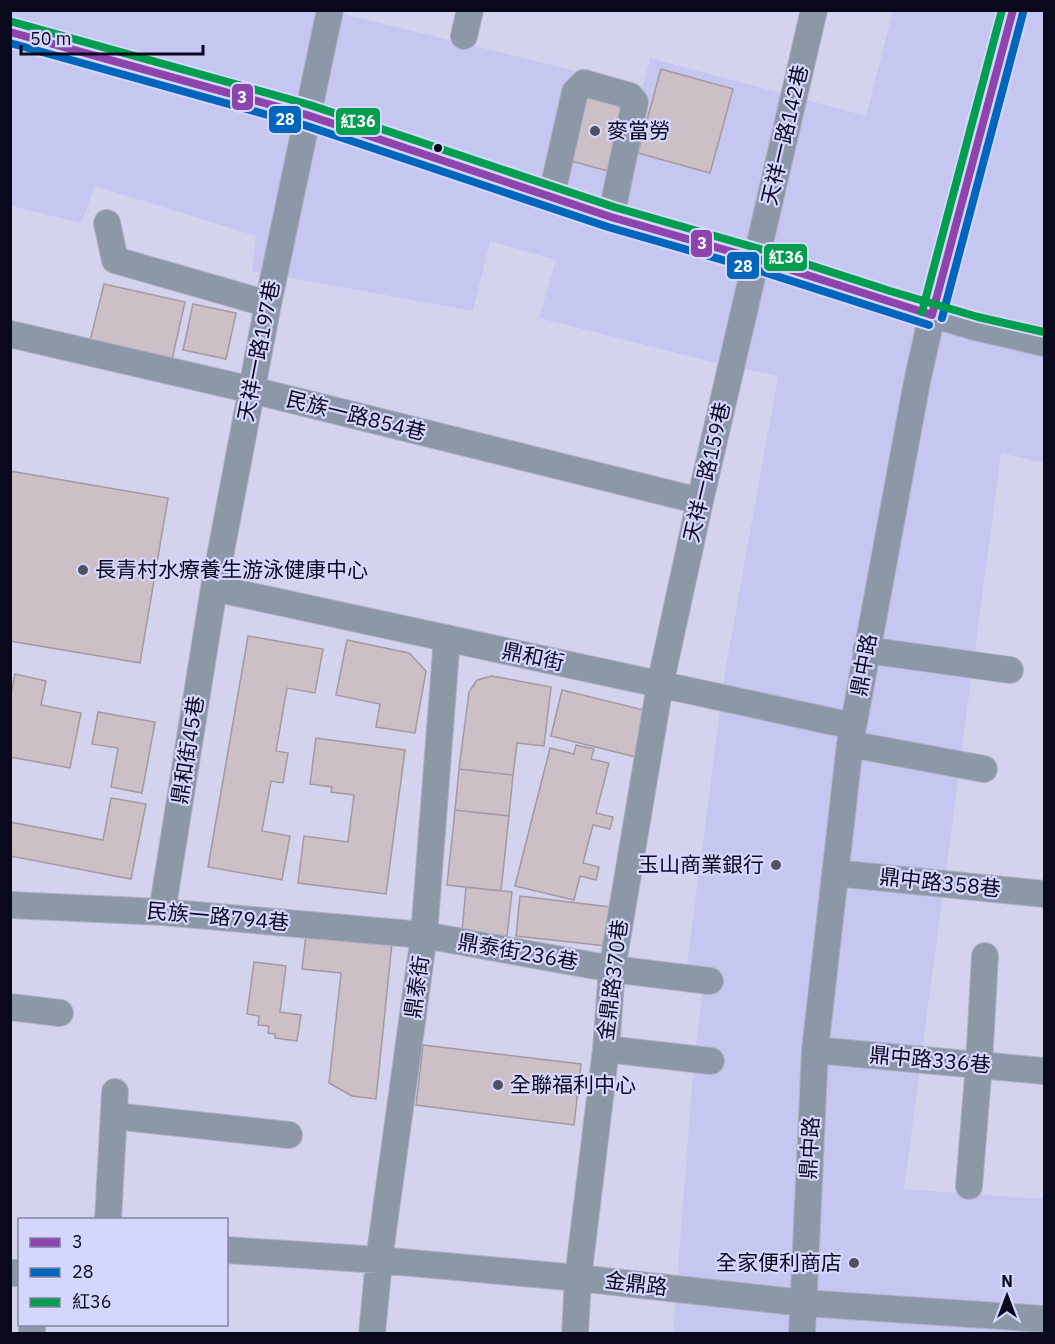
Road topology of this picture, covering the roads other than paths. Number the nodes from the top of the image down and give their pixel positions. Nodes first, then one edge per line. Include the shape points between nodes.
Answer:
1 (330, 10) edge
2 (470, 10) edge
3 (814, 10) edge
4 (1013, 10) edge
5 (10, 32) edge
6 (464, 36) dead end
7 (307, 115) junction
8 (551, 198) junction
9 (611, 217) junction
10 (107, 223) dead end
11 (757, 259) junction
12 (268, 304) junction
13 (932, 315) junction
14 (10, 334) edge
15 (1044, 343) edge
16 (252, 390) junction
17 (700, 501) junction
18 (214, 588) junction
19 (447, 638) junction
20 (866, 650) junction
21 (1010, 670) dead end
22 (660, 685) junction
23 (851, 735) junction
24 (984, 769) dead end
25 (835, 873) junction
26 (1044, 894) edge
27 (10, 905) edge
28 (162, 912) junction
29 (424, 935) junction
30 (985, 956) dead end
31 (612, 969) junction
32 (710, 981) dead end
33 (10, 1007) edge
34 (60, 1013) dead end
35 (606, 1049) junction
36 (815, 1050) junction
37 (711, 1061) dead end
38 (979, 1064) junction
39 (1044, 1071) edge
40 (289, 1135) dead end
41 (969, 1186) dead end
42 (108, 1218) edge
43 (228, 1250) edge
44 (379, 1260) junction
45 (578, 1278) junction
46 (803, 1304) junction
47 (1044, 1319) edge
48 (1011, 1325) edge
49 (372, 1334) edge
50 (575, 1334) edge
51 (802, 1334) edge

1 - 7 street, 天祥一路197巷
2 - 6 street
3 - 11 street, 天祥一路142巷
4 - 13 street, 鼎中路
5 - 7 street
7 - 8 street
7 - 12 street, 天祥一路197巷
8 - 9 street
8 - 9 street via 575,92 584,83 630,96 635,102
9 - 11 street
10 - 12 street via 115,260
11 - 13 street
11 - 17 street, 天祥一路159巷
12 - 16 street, 天祥一路197巷
13 - 15 street
13 - 20 street, 鼎中路
14 - 16 street, 民族一路854巷
16 - 17 street, 民族一路854巷
16 - 18 street, 天祥一路197巷
17 - 22 street, 天祥一路159巷
18 - 19 street, 鼎和街
18 - 28 street, 鼎和街45巷
19 - 22 street, 鼎和街
19 - 29 street, 鼎泰街
20 - 21 street
20 - 23 street, 鼎中路
22 - 23 street, 鼎和街
22 - 31 street, 金鼎路370巷
23 - 24 street, 鼎和街
23 - 25 street, 鼎中路
25 - 26 street, 鼎中路358巷
25 - 36 street, 鼎中路
27 - 28 street, 民族一路794巷
28 - 29 street, 民族一路794巷
29 - 31 street, 鼎泰街236巷
29 - 44 street, 鼎泰街
30 - 38 street
31 - 32 street, 鼎泰街236巷
31 - 35 street, 金鼎路370巷
33 - 34 street
35 - 37 street
35 - 45 street, 金鼎路370巷
36 - 38 street, 鼎中路336巷
36 - 46 street, 鼎中路
38 - 39 street, 鼎中路336巷
38 - 41 street
40 - 42 street via 115,1104
43 - 44 street, 金鼎路
44 - 45 street, 金鼎路
44 - 49 street, 鼎泰街
45 - 46 street, 金鼎路
45 - 50 street, 金鼎路370巷
46 - 48 street, 金鼎路
46 - 51 street, 鼎中路
47 - 48 street, 金鼎路

